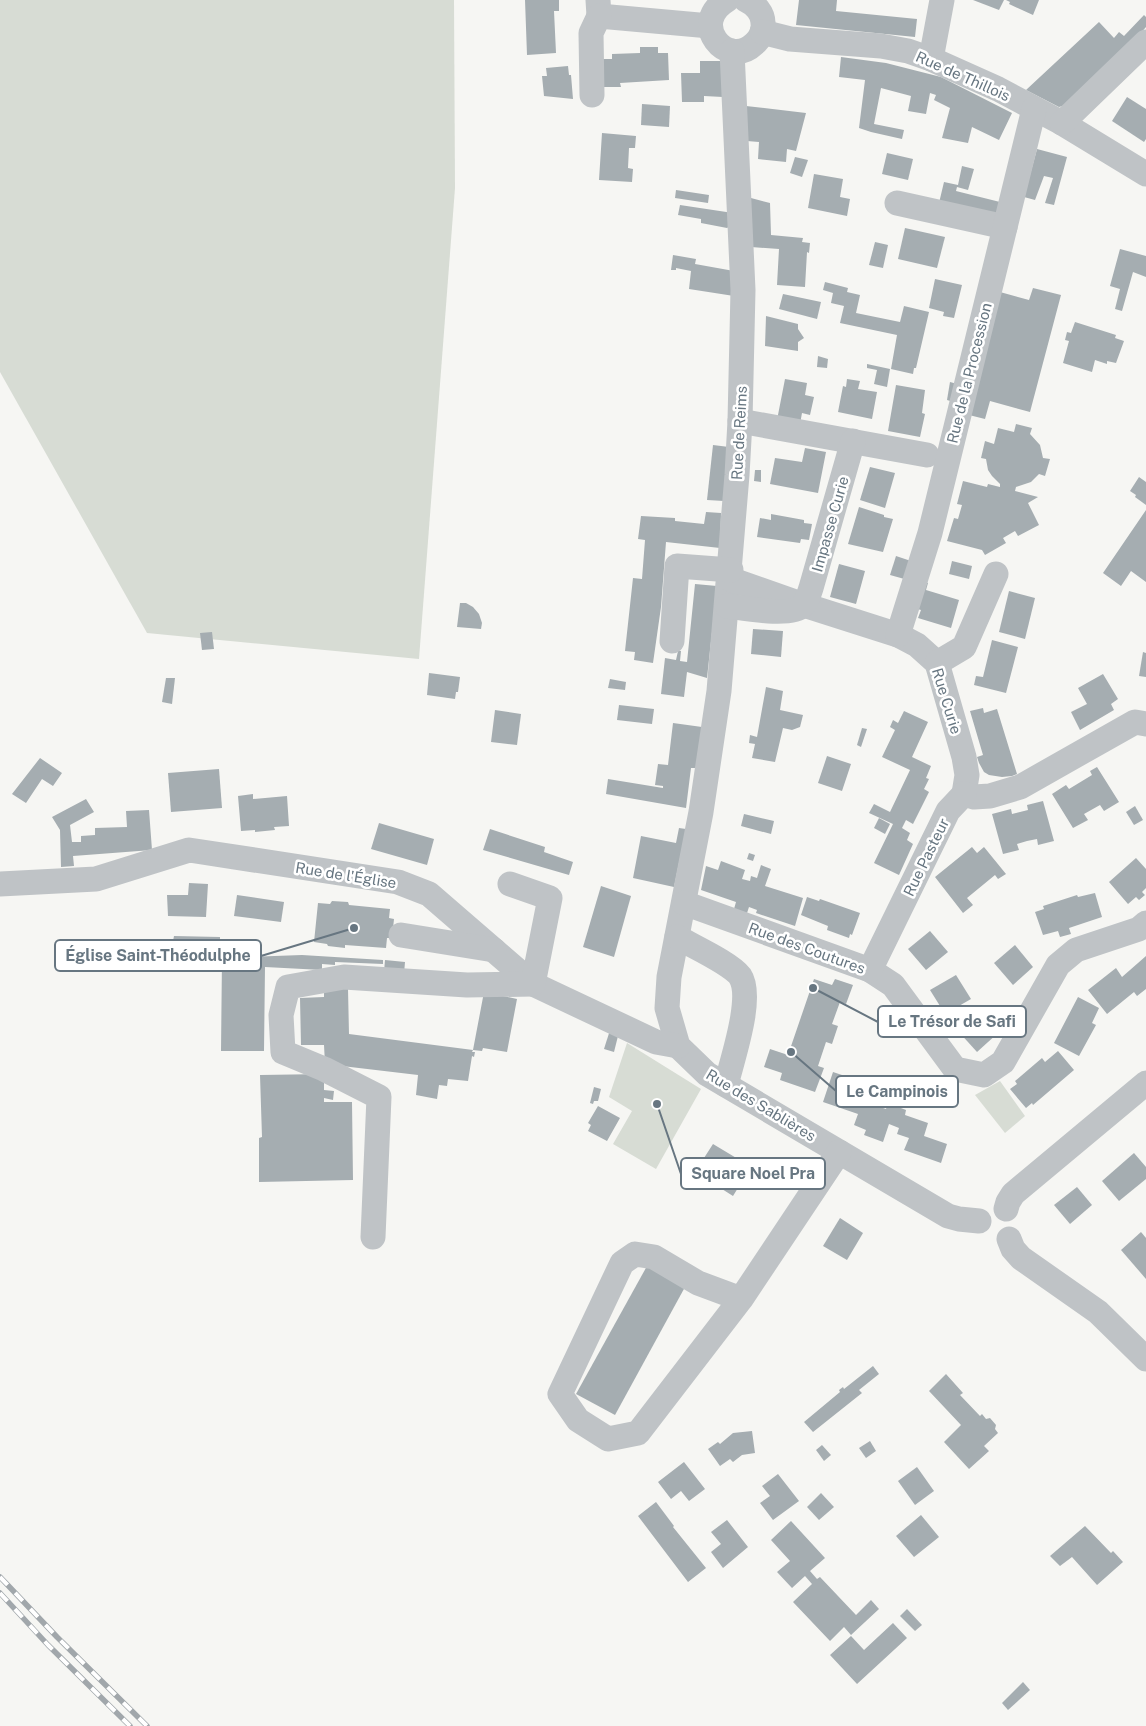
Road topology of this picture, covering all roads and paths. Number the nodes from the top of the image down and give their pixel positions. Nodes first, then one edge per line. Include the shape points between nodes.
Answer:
1 (727, 0) edge
2 (746, 0) edge
3 (942, 0) edge
4 (598, 8) edge
5 (710, 26) junction
6 (762, 32) junction
7 (1146, 42) edge
8 (732, 51) junction
9 (931, 59) junction
10 (592, 95) dead end
11 (1034, 108) junction
12 (1062, 122) junction
13 (1146, 174) edge
14 (897, 203) dead end
15 (1005, 227) junction
16 (740, 421) junction
17 (853, 442) junction
18 (927, 455) dead end
19 (730, 574) junction
20 (996, 574) dead end
21 (804, 605) junction
22 (727, 606) junction
23 (898, 635) junction
24 (672, 641) dead end
25 (937, 663) junction
26 (1146, 724) edge
27 (964, 794) junction
28 (0, 884) edge
29 (510, 884) dead end
30 (684, 903) junction
31 (1146, 923) edge
32 (401, 935) dead end
33 (677, 937) junction
34 (494, 950) junction
35 (870, 970) junction
36 (533, 984) junction
37 (678, 1046) junction
38 (1146, 1083) edge
39 (726, 1085) junction
40 (839, 1152) junction
41 (1006, 1209) junction
42 (980, 1221) junction
43 (373, 1237) dead end
44 (1009, 1239) junction
45 (741, 1299) junction
46 (1146, 1359) edge

1 - 5 street via 714,10
2 - 6 street via 762,16
3 - 9 street
4 - 5 street
4 - 10 street via 591,34
5 - 8 street via 719,45
6 - 8 street via 751,47
6 - 9 street, Rue de Thillois via 790,39 881,46
7 - 12 street
8 - 16 street, Rue de Reims via 743,290
9 - 11 street, Rue de Thillois
11 - 12 street, Rue de Thillois
11 - 15 street, Rue de la Procession
12 - 13 street, Rue de Thillois
14 - 15 street
15 - 23 street, Rue de la Procession via 930,533
16 - 17 street
16 - 19 street, Rue de Reims
17 - 18 street
17 - 21 street, Impasse Curie via 812,588
19 - 21 street, Rue Curie
19 - 22 street, Rue de Reims
19 - 24 street, Rue Curie via 676,566
20 - 25 street via 964,647
21 - 22 street via 797,611
21 - 23 street, Rue Curie
22 - 30 street, Rue de Reims via 719,691
23 - 25 street, Rue Curie
25 - 27 street, Rue Curie via 964,757 967,775
26 - 27 street via 1135,722 1020,788 990,796
27 - 35 street, Rue Pasteur via 948,811
28 - 34 street, Rue de l'Église via 96,879 189,850 398,882 429,894
29 - 36 street via 550,898
30 - 33 street, Rue des Sablières
30 - 35 street, Rue des Coutures
31 - 35 street, Rue des Coutures via 1139,929 1076,950 1058,964 1003,1062 984,1075 956,1069 893,985
32 - 34 street
33 - 37 street, Rue des Sablières via 667,1008
33 - 39 street via 722,962 739,975 745,987 745,1005
34 - 36 street, Rue de l'Église
36 - 37 street, Rue de l'Église via 656,1042
36 - 43 street via 467,985 344,977 288,987 281,1016 283,1052 378,1097
37 - 39 street, Rue des Sablières via 706,1074
38 - 41 street via 1013,1194
39 - 40 street, Rue des Sablières
40 - 42 street, Rue des Sablières via 948,1216
40 - 45 street
41 - 42 street via 990,1209
41 - 44 street via 1015,1223
42 - 44 street via 980,1231 986,1240 998,1243
44 - 46 street via 1021,1258 1098,1312
45 - 45 street via 638,1433 608,1439 578,1420 560,1394 622,1263 635,1254 654,1256 698,1283

